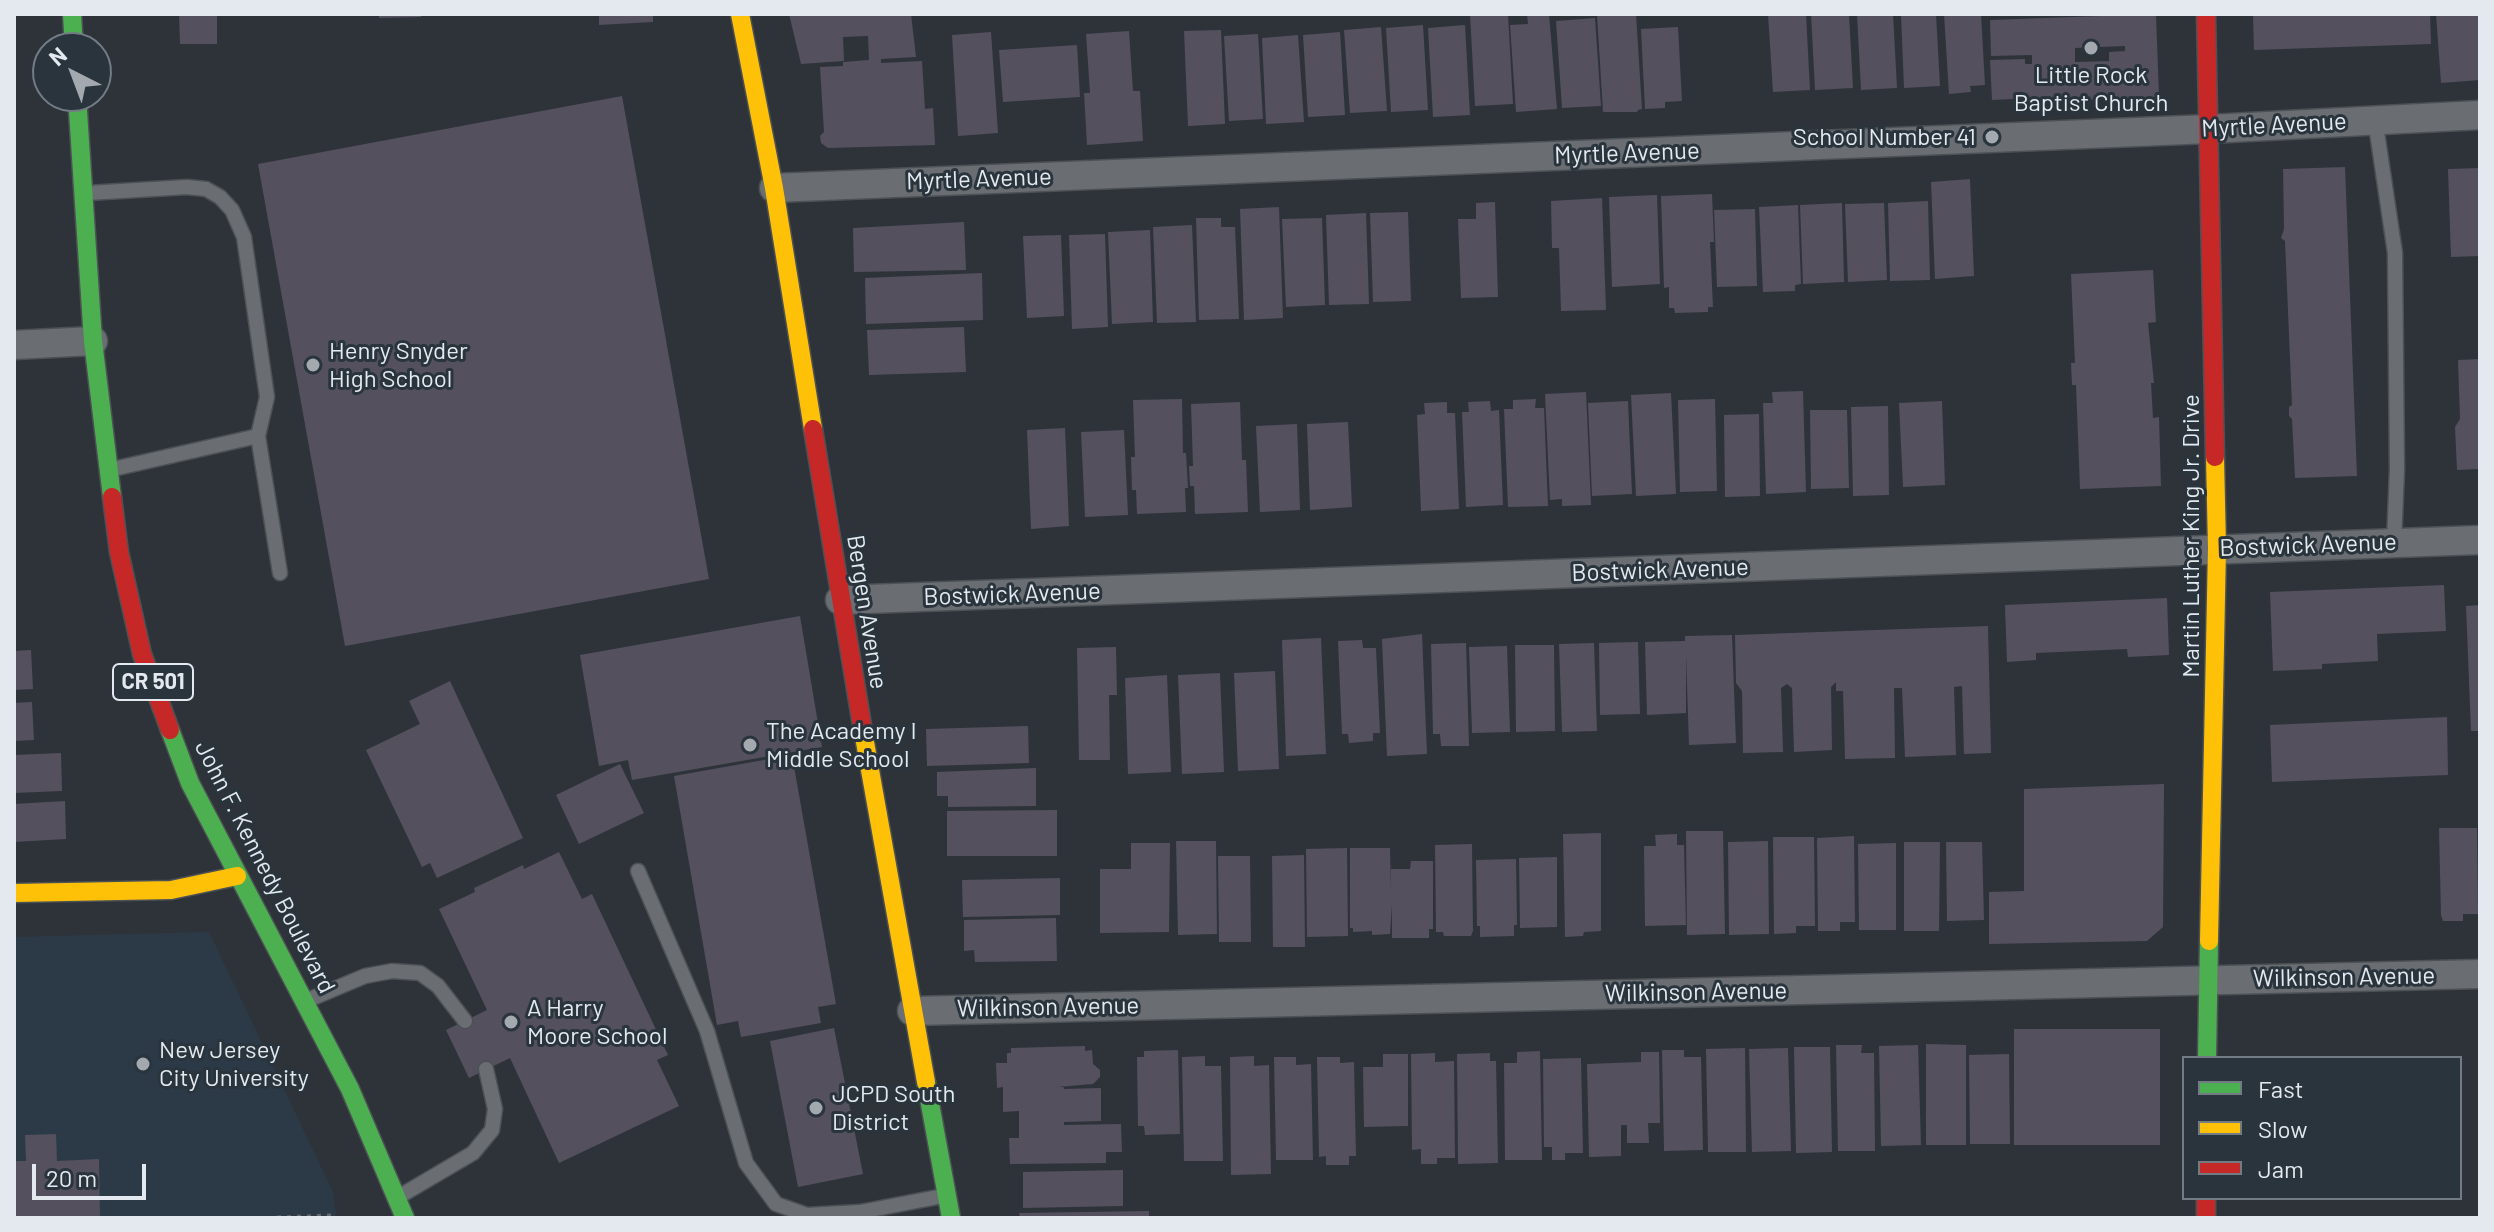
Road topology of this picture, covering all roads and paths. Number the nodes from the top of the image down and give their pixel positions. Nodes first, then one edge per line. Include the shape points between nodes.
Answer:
1 (740, 14) edge
2 (2206, 14) edge
3 (78, 112) edge
4 (2480, 115) edge
5 (2375, 119) junction
6 (2210, 129) junction
7 (774, 188) junction
8 (84, 193) junction
9 (93, 341) junction
10 (14, 345) edge
11 (258, 436) junction
12 (109, 470) junction
13 (2480, 540) edge
14 (2394, 543) junction
15 (2217, 548) junction
16 (280, 573) dead end
17 (840, 600) junction
18 (638, 871) dead end
19 (237, 876) junction
20 (14, 893) edge
21 (2480, 974) edge
22 (2208, 980) junction
23 (305, 1001) junction
24 (912, 1011) junction
25 (465, 1021) dead end
26 (2207, 1056) edge
27 (486, 1069) dead end
28 (947, 1195) junction
29 (396, 1198) junction
30 (331, 1216) dead end
31 (277, 1218) edge
32 (405, 1218) edge
33 (951, 1218) edge

1 - 7 street, Bergen Avenue
2 - 6 street, Martin Luther King Jr. Drive
3 - 8 street, John F. Kennedy Boulevard / CR 501
4 - 5 street, Myrtle Avenue
5 - 6 street, Myrtle Avenue
5 - 14 lane via 2395,253
6 - 7 street, Myrtle Avenue
6 - 15 street, Martin Luther King Jr. Drive
7 - 17 street, Bergen Avenue
8 - 9 street, John F. Kennedy Boulevard / CR 501
8 - 11 lane via 206,189 232,210 244,237 267,397
9 - 10 street
9 - 12 street, John F. Kennedy Boulevard / CR 501
11 - 12 lane
11 - 16 lane
12 - 19 street, John F. Kennedy Boulevard / CR 501 via 119,552 142,654 190,783
13 - 14 street, Bostwick Avenue
14 - 15 street, Bostwick Avenue
15 - 17 street, Bostwick Avenue
15 - 22 street, Martin Luther King Jr. Drive
17 - 24 street, Bergen Avenue
18 - 28 lane via 707,1031 746,1163 776,1204 807,1215 847,1213
19 - 20 street via 171,890
19 - 23 street, John F. Kennedy Boulevard / CR 501
21 - 22 street, Wilkinson Avenue
22 - 24 street, Wilkinson Avenue
22 - 26 street, Martin Luther King Jr. Drive
23 - 25 lane via 365,976 420,973 438,986
23 - 29 street, John F. Kennedy Boulevard / CR 501
24 - 28 street, Bergen Avenue
27 - 29 lane via 495,1109 492,1130 473,1153
28 - 33 street, Bergen Avenue
29 - 32 street, John F. Kennedy Boulevard / CR 501
30 - 31 path

